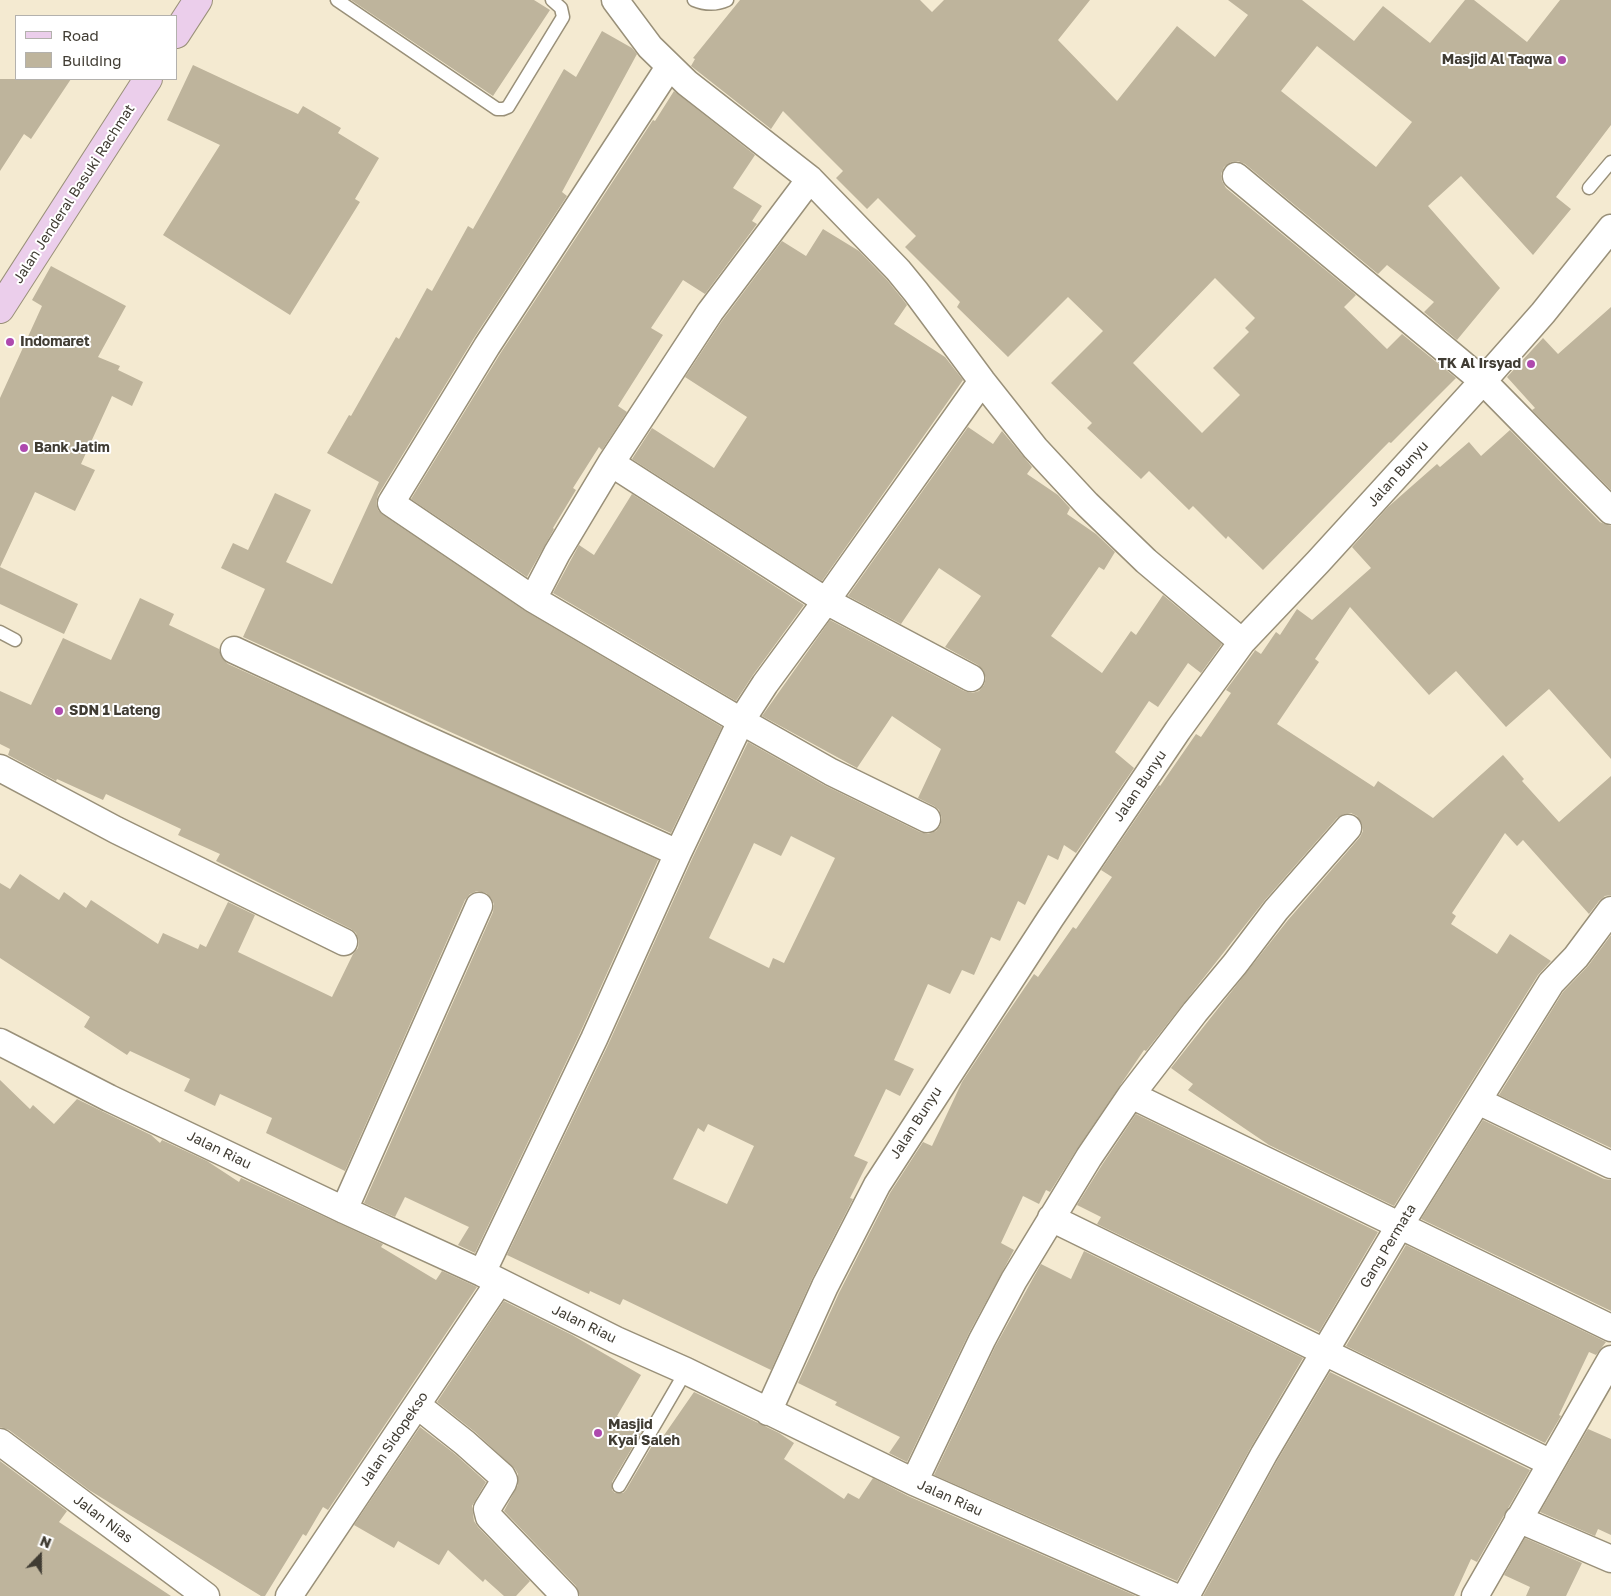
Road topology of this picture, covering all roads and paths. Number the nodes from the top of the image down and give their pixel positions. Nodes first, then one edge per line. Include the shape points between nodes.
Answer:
1 (198, 0) edge
2 (337, 0) edge
3 (552, 0) edge
4 (615, 0) edge
5 (694, 0) edge
6 (727, 0) edge
7 (178, 31) edge
8 (669, 66) junction
9 (147, 80) edge
10 (1611, 162) edge
11 (1236, 176) dead end
12 (810, 179) junction
13 (1589, 188) dead end
14 (1611, 228) edge
15 (0, 309) edge
16 (982, 381) junction
17 (1483, 381) junction
18 (611, 463) junction
19 (1611, 511) edge
20 (533, 598) junction
21 (826, 601) junction
22 (0, 632) edge
23 (15, 640) dead end
24 (1242, 642) junction
25 (234, 650) dead end
26 (971, 678) dead end
27 (741, 721) junction
28 (0, 768) edge
29 (927, 819) dead end
30 (1348, 828) dead end
31 (678, 853) junction
32 (479, 906) dead end
33 (1611, 910) edge
34 (344, 942) dead end
35 (0, 1042) edge
36 (1131, 1095) junction
37 (1478, 1101) junction
38 (1611, 1165) edge
39 (344, 1210) junction
40 (1051, 1218) junction
41 (1400, 1225) junction
42 (490, 1277) junction
43 (1611, 1328) edge
44 (1325, 1351) junction
45 (1611, 1359) edge
46 (686, 1371) junction
47 (417, 1405) junction
48 (768, 1412) junction
49 (0, 1442) edge
50 (1550, 1462) junction
51 (914, 1482) junction
52 (619, 1486) dead end
53 (1518, 1519) junction
54 (1611, 1558) edge
55 (206, 1596) edge
56 (289, 1596) edge
57 (565, 1596) edge
58 (1173, 1596) edge
59 (1186, 1596) edge
60 (1475, 1596) edge

1 - 7 main road
2 - 3 lane via 497,109 503,109 508,107 563,17 561,8
4 - 8 street via 650,47
5 - 6 lane via 717,4
8 - 12 street via 687,84
8 - 20 street via 487,346 391,503
9 - 15 main road, Jalan Jenderal Basuki Rachmat
10 - 13 lane
11 - 17 street
12 - 16 street via 898,270
12 - 18 street via 710,312
14 - 17 street, Jalan Bunyu
16 - 21 street, Jalan Sidopekso
16 - 24 street via 1034,448 1115,532
17 - 19 street
17 - 24 street, Jalan Bunyu
18 - 20 street
18 - 21 street
20 - 27 street
21 - 26 street
21 - 27 street, Jalan Sidopekso
22 - 23 lane
24 - 48 street, Jalan Bunyu via 1050,919 877,1185 825,1286
25 - 31 street
27 - 29 street via 831,772
27 - 31 street, Jalan Sidopekso
28 - 34 street via 116,830
30 - 36 street via 1276,910
31 - 42 street, Jalan Sidopekso
32 - 39 street
33 - 37 street, Gang Permata via 1551,983
35 - 39 street, Jalan Riau
36 - 40 street
36 - 41 street
37 - 38 street
37 - 41 street, Gang Permata
39 - 42 street, Jalan Riau
40 - 44 street
40 - 51 street via 982,1340
41 - 43 street
41 - 44 street, Gang Permata
42 - 46 street, Jalan Riau
42 - 47 street, Jalan Sidopekso
44 - 50 street
44 - 59 street, Gang Permata
45 - 50 street
46 - 48 street, Jalan Riau
46 - 52 lane
47 - 56 street, Jalan Sidopekso
47 - 57 street via 502,1476 503,1484 487,1509 488,1517
48 - 51 street, Jalan Riau
49 - 55 street, Jalan Nias
50 - 53 street
51 - 58 street, Jalan Riau
53 - 54 street
53 - 60 street

